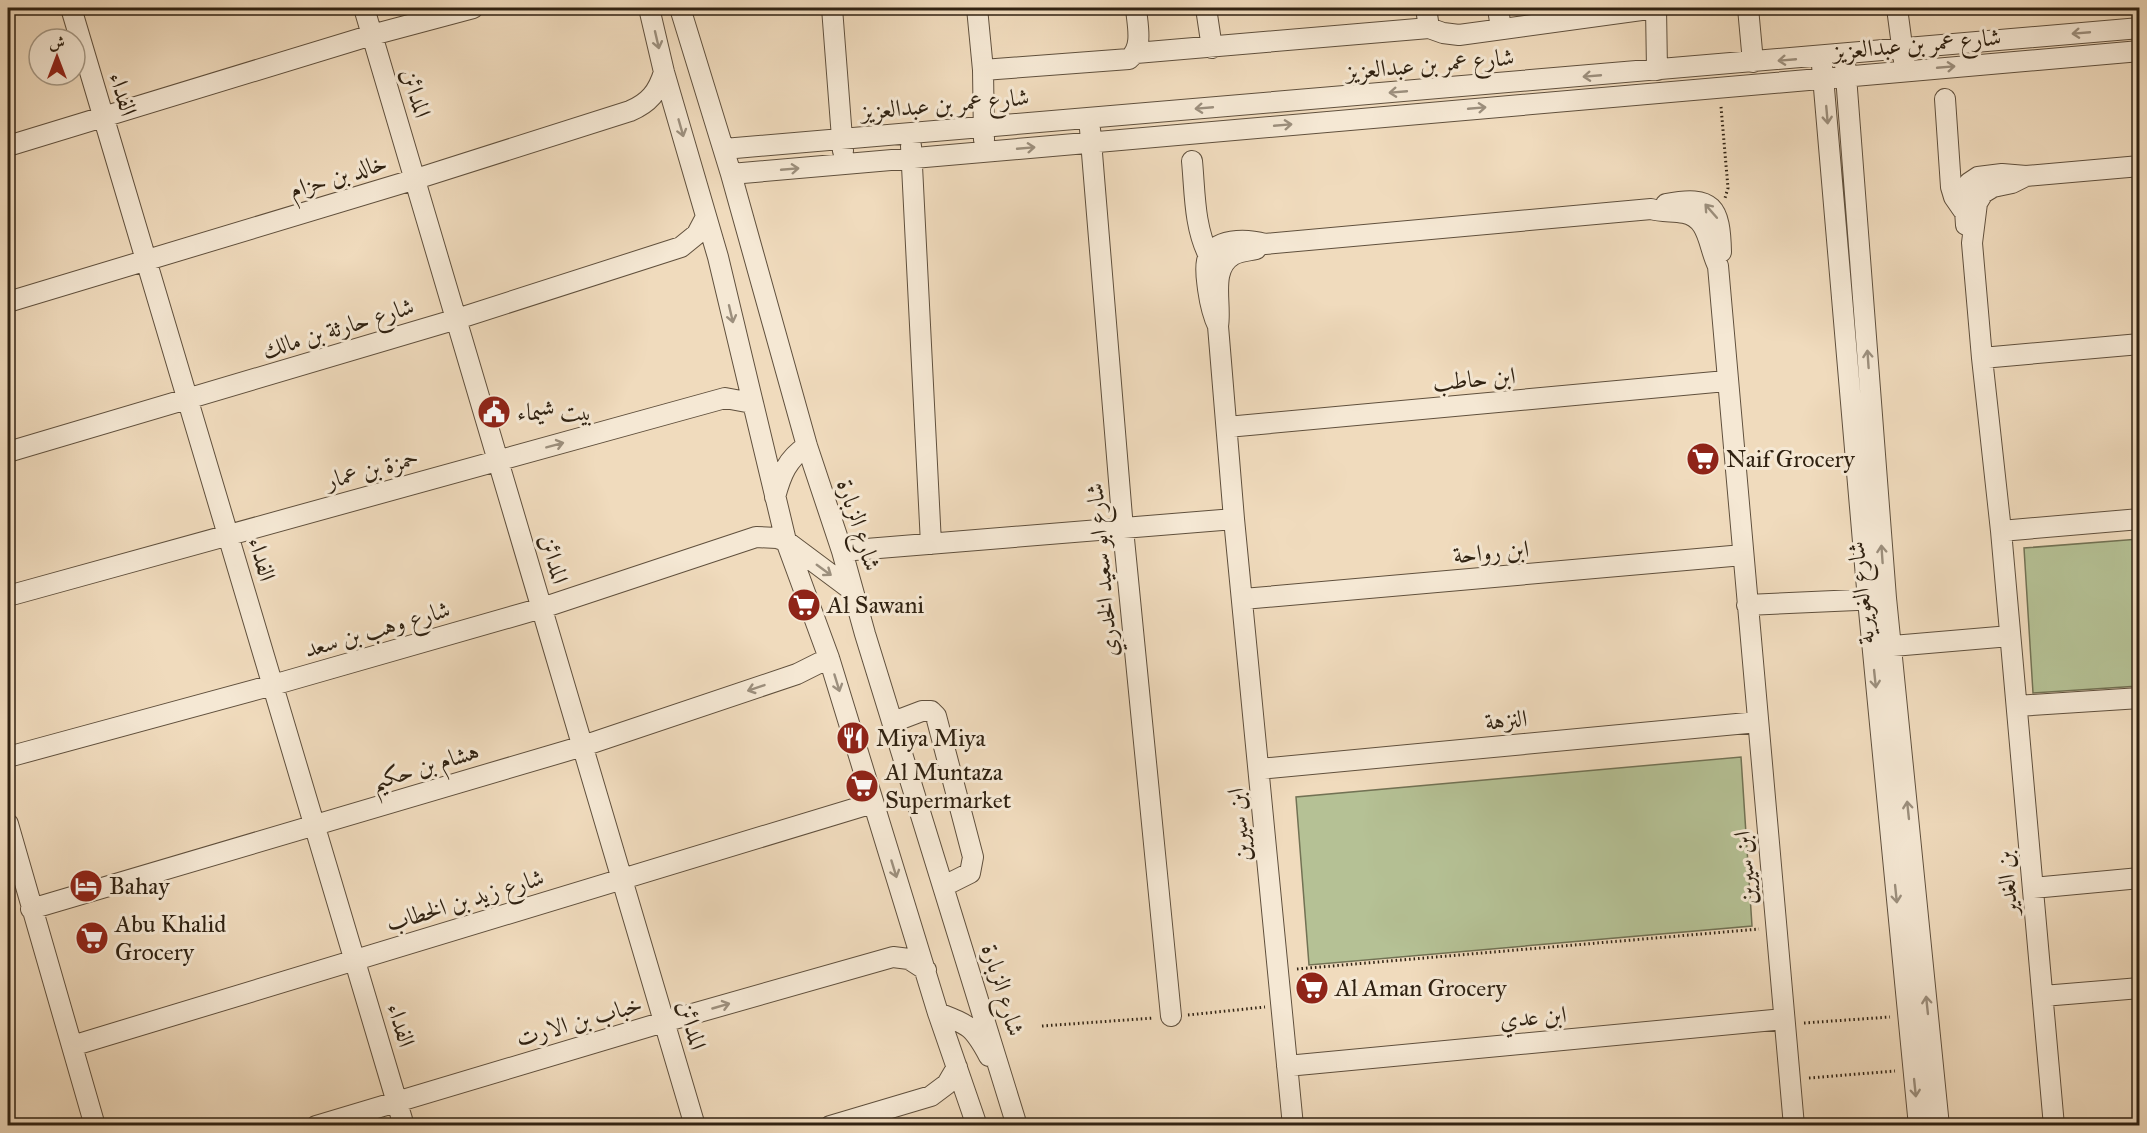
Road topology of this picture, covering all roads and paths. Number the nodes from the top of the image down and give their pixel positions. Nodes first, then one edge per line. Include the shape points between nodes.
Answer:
1 (71, 8) edge
2 (364, 8) edge
3 (473, 8) edge
4 (649, 8) edge
5 (680, 8) edge
6 (832, 8) edge
7 (977, 8) edge
8 (1136, 8) edge
9 (1206, 8) edge
10 (1426, 8) edge
11 (1498, 8) edge
12 (1656, 8) edge
13 (1748, 8) edge
14 (1897, 8) edge
15 (1429, 28) junction
16 (2139, 28) edge
17 (1501, 29) junction
18 (372, 34) junction
19 (1212, 48) junction
20 (1902, 49) junction
21 (2139, 51) edge
22 (1136, 53) junction
23 (1845, 55) junction
24 (1821, 57) junction
25 (1753, 62) junction
26 (982, 70) junction
27 (1657, 70) junction
28 (1905, 70) junction
29 (664, 72) junction
30 (1846, 76) junction
31 (1824, 78) junction
32 (1719, 87) junction
33 (1945, 99) dead end
34 (103, 117) junction
35 (1089, 118) junction
36 (984, 127) junction
37 (910, 133) junction
38 (842, 138) junction
39 (1090, 142) junction
40 (8, 146) edge
41 (724, 149) junction
42 (984, 152) junction
43 (912, 158) junction
44 (1192, 160) dead end
45 (843, 164) junction
46 (2139, 166) edge
47 (731, 174) junction
48 (2026, 176) junction
49 (416, 179) junction
50 (1651, 209) junction
51 (1714, 211) junction
52 (1965, 212) junction
53 (706, 217) junction
54 (1972, 243) junction
55 (1265, 244) junction
56 (681, 247) junction
57 (1209, 256) junction
58 (718, 257) junction
59 (146, 260) junction
60 (1718, 266) junction
61 (8, 302) edge
62 (457, 319) junction
63 (1218, 326) junction
64 (2139, 344) edge
65 (1982, 358) junction
66 (1726, 381) junction
67 (187, 399) junction
68 (752, 403) junction
69 (1227, 427) junction
70 (807, 446) junction
71 (8, 452) edge
72 (499, 460) junction
73 (775, 500) junction
74 (1234, 519) junction
75 (2139, 519) edge
76 (1123, 529) junction
77 (2001, 531) junction
78 (229, 535) junction
79 (756, 537) junction
80 (786, 541) junction
81 (931, 544) junction
82 (842, 551) junction
83 (1743, 555) junction
84 (853, 591) junction
85 (8, 596) edge
86 (1243, 599) junction
87 (1877, 599) junction
88 (1747, 605) junction
89 (542, 608) junction
90 (2010, 636) junction
91 (1892, 646) junction
92 (1872, 648) junction
93 (830, 658) junction
94 (273, 685) junction
95 (2139, 698) edge
96 (2017, 706) junction
97 (893, 722) junction
98 (1758, 722) junction
99 (583, 746) junction
100 (8, 757) edge
101 (1259, 769) junction
102 (873, 803) junction
103 (8, 824) edge
104 (315, 825) junction
105 (622, 878) junction
106 (2139, 878) edge
107 (944, 886) junction
108 (2033, 888) junction
109 (31, 909) junction
110 (1776, 928) junction
111 (355, 960) junction
112 (926, 970) junction
113 (1279, 971) junction
114 (2139, 988) edge
115 (2043, 996) junction
116 (938, 1013) junction
117 (1171, 1016) dead end
118 (1908, 1016) junction
119 (664, 1022) junction
120 (1784, 1022) junction
121 (1921, 1044) junction
122 (72, 1046) junction
123 (1287, 1066) junction
124 (957, 1067) junction
125 (1913, 1070) junction
126 (1789, 1080) junction
127 (1006, 1089) junction
128 (931, 1096) junction
129 (397, 1101) junction
130 (970, 1105) junction
131 (95, 1125) edge
132 (316, 1125) edge
133 (404, 1125) edge
134 (695, 1125) edge
135 (830, 1125) edge
136 (978, 1125) edge
137 (1017, 1125) edge
138 (1293, 1125) edge
139 (1794, 1125) edge
140 (1919, 1125) edge
141 (1939, 1125) edge
142 (2054, 1125) edge

1 - 34 street, الفداء
2 - 18 street, المدائن
3 - 18 street
4 -> 29 street
5 - 41 street, شارع الزبارة
6 - 38 street
7 - 26 street
8 - 22 street
9 - 19 street
10 - 15 street
11 - 17 street
12 - 17 street
12 - 27 street
13 - 25 street
14 - 20 street
15 - 17 street via 1459,34
15 - 19 street
16 -> 20 street, شارع عمر بن عبدالعزيز
18 - 34 street
18 - 49 street, المدائن
19 - 22 street
20 - 23 street, شارع عمر بن عبدالعزيز
20 - 28 street
28 -> 21 street, شارع عمر بن عبدالعزيز
22 - 26 street via 1118,61
23 - 24 street, شارع عمر بن عبدالعزيز
23 - 30 street, شارع الغويرية
24 -> 25 street, شارع عمر بن عبدالعزيز
24 - 31 street, شارع الغويرية
25 - 27 street, شارع عمر بن عبدالعزيز
26 - 36 street
27 -> 35 street, شارع عمر بن عبدالعزيز
28 - 30 street, شارع عمر بن عبدالعزيز
29 - 49 street, خالد بن حزام via 656,92 640,107
29 -> 53 street
30 - 31 street, شارع عمر بن عبدالعزيز
87 -> 30 street, شارع الغويرية
31 - 32 street, شارع عمر بن عبدالعزيز
31 -> 87 street, شارع الغويرية
39 -> 32 street, شارع عمر بن عبدالعزيز
32 - 51 path via 1728,188 1723,202
33 - 52 street via 1951,187
34 - 40 street
34 - 59 street, الفداء
35 - 36 street, شارع عمر بن عبدالعزيز
35 - 39 street, شارع ابو سعيد الخدري
36 - 37 street, شارع عمر بن عبدالعزيز
36 - 42 street
37 - 38 street, شارع عمر بن عبدالعزيز
37 - 43 street
38 - 41 street, شارع عمر بن عبدالعزيز
38 - 45 street
42 -> 39 street, شارع عمر بن عبدالعزيز
39 - 76 street, شارع ابو سعيد الخدري
41 - 47 street, شارع الزبارة
42 - 43 street, شارع عمر بن عبدالعزيز
43 - 45 street, شارع عمر بن عبدالعزيز
43 - 81 street
44 - 57 street via 1198,225
47 -> 45 street, شارع عمر بن عبدالعزيز
46 - 48 street, بن الغدير
47 - 70 street, شارع الزبارة
48 - 52 street, بن الغدير via 2002,174 1973,179 1965,188
48 - 54 street, بن الغدير via 1988,189 1979,198
49 - 59 street, خالد بن حزام
49 - 62 street, المدائن
51 -> 50 street, ابن سيرين via 1695,201 1667,203
50 - 55 street, ابن سيرين
50 - 60 street, ابن سيرين via 1696,218 1705,228
51 - 60 street, ابن سيرين via 1721,245
52 - 54 street, بن الغدير
53 - 56 street, شارع حارثة بن مالك via 697,234
53 - 58 street
54 - 65 street, بن الغدير
55 - 57 street, ابن سيرين via 1228,243
55 - 63 street, ابن سيرين via 1234,255 1224,263 1219,276
56 - 58 street
56 - 62 street, شارع حارثة بن مالك
57 - 63 street, ابن سيرين via 1206,269
58 -> 68 street
59 - 61 street, خالد بن حزام
59 - 67 street, الفداء
60 - 66 street, ابن سيرين
62 - 67 street, شارع حارثة بن مالك
62 - 72 street, المدائن
63 - 69 street, ابن سيرين
64 - 65 street
65 - 77 street, بن الغدير
66 - 69 street, ابن حاطب
66 - 83 street, ابن سيرين
67 - 71 street, شارع حارثة بن مالك
67 - 78 street, الفداء
72 -> 68 street, حمزة بن عمار via 726,398
68 - 73 street
69 - 74 street, ابن سيرين
70 - 73 street via 786,465
70 - 82 street, شارع الزبارة
72 - 78 street, حمزة بن عمار
72 - 89 street, المدائن
73 - 79 street via 769,519
73 - 80 street
74 - 76 street
74 - 86 street, ابن سيرين
75 - 77 street
76 - 81 street
76 - 117 street, شارع ابو سعيد الخدري
77 - 90 street, بن الغدير
78 - 85 street, حمزة بن عمار
78 - 94 street, الفداء
79 - 80 street, شارع وهب بن سعد
79 - 89 street, شارع وهب بن سعد
80 -> 84 street, شارع وهب بن سعد
80 - 93 street
81 - 82 street
82 - 84 street, شارع الزبارة
83 - 86 street, ابن رواحة
83 - 88 street, ابن سيرين
84 - 97 street, شارع الزبارة
86 - 101 street, ابن سيرين
87 - 88 street
87 - 91 street, شارع الغويرية
87 - 92 street, شارع الغويرية
88 - 98 street, ابن سيرين
89 - 94 street, شارع وهب بن سعد
89 - 99 street, المدائن
90 - 91 street
90 - 96 street, بن الغدير
91 - 92 street
121 -> 91 street, شارع الغويرية
92 -> 118 street, شارع الغويرية
93 -> 99 street, هشام بن حكيم via 796,674
93 -> 102 street
94 - 100 street, شارع وهب بن سعد
94 - 104 street, الفداء
95 - 96 street
96 - 108 street, بن الغدير
97 - 107 street, شارع الزبارة
97 - 107 street via 922,711 931,711 936,716 973,857 970,873
98 - 101 street, النزهة
98 - 110 street, ابن سيرين
99 - 104 street, هشام بن حكيم
99 - 105 street, المدائن
101 - 113 street, ابن سيرين
102 - 105 street, شارع زيد بن الخطاب
102 -> 112 street
103 - 109 street
104 - 109 street, هشام بن حكيم
104 - 111 street, الفداء
105 - 111 street, شارع زيد بن الخطاب
105 - 119 street, المدائن
106 - 108 street
107 - 127 street, شارع الزبارة
108 - 115 street, بن الغدير
109 - 122 street
110 - 113 path
110 - 120 street, ابن سيرين
111 - 122 street, شارع زيد بن الخطاب
111 - 129 street, الفداء
112 - 116 street
119 -> 112 street, خباب بن الارت via 893,957 909,959
113 - 123 street, ابن سيرين
114 - 115 street
115 - 142 street, بن الغدير
116 - 124 street
116 - 127 street via 966,1024 978,1036
118 - 120 path
118 - 121 street, شارع الغويرية
119 - 129 street, خباب بن الارت
119 - 134 street, المدائن
120 - 123 street, ابن عدي
120 - 126 street, ابن سيرين
121 - 125 street, شارع الغويرية
121 - 141 street, شارع الغويرية
122 - 131 street
123 - 138 street, ابن سيرين
124 - 128 street via 947,1084
124 - 130 street
125 - 126 path
125 -> 140 street, شارع الغويرية
126 - 139 street, ابن سيرين
127 - 137 street, شارع الزبارة
128 - 130 street
128 - 135 street
129 - 132 street, خباب بن الارت
129 - 133 street, الفداء
130 - 136 street

